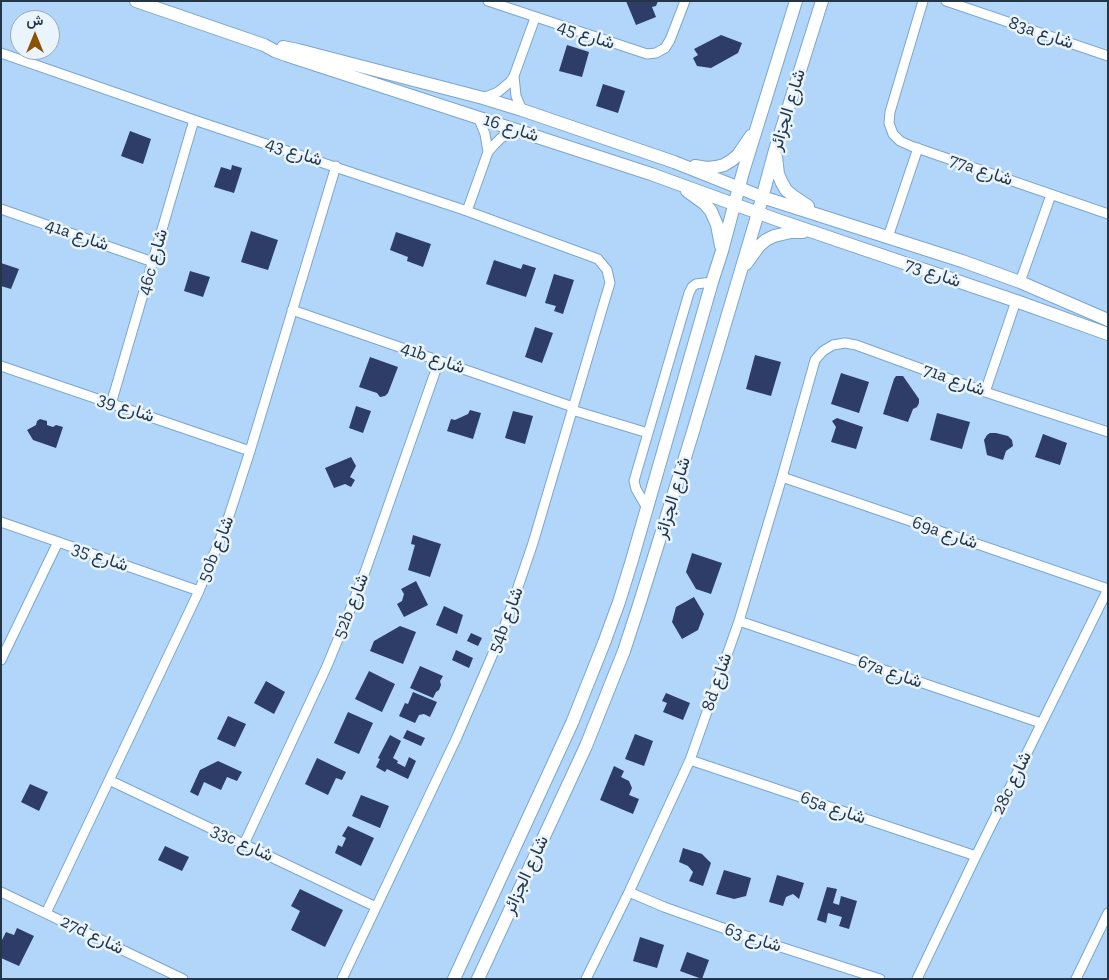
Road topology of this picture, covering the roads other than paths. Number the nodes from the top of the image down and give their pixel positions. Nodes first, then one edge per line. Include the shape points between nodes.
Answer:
1 (136, 1) edge
2 (488, 1) edge
3 (685, 1) edge
4 (796, 1) edge
5 (822, 1) edge
6 (923, 1) edge
7 (946, 1) edge
8 (535, 18) junction
9 (264, 45) junction
10 (1, 53) edge
11 (1108, 56) edge
12 (514, 76) junction
13 (483, 98) junction
14 (522, 110) junction
15 (477, 117) junction
16 (194, 120) junction
17 (759, 123) junction
18 (518, 130) junction
19 (918, 148) junction
20 (775, 150) junction
21 (488, 152) junction
22 (674, 162) junction
23 (336, 166) junction
24 (677, 183) junction
25 (738, 188) junction
26 (1051, 195) junction
27 (762, 197) junction
28 (734, 203) junction
29 (1, 209) edge
30 (467, 211) junction
31 (758, 213) junction
32 (1108, 214) edge
33 (832, 219) junction
34 (819, 234) junction
35 (888, 237) junction
36 (722, 250) junction
37 (585, 253) joint
38 (153, 262) junction
39 (740, 272) junction
40 (712, 282) junction
41 (1020, 282) junction
42 (1016, 301) junction
43 (292, 310) junction
44 (1108, 320) edge
45 (1108, 334) edge
46 (439, 360) junction
47 (1, 366) edge
48 (812, 371) joint
49 (985, 392) junction
50 (111, 404) junction
51 (573, 408) junction
52 (1108, 432) edge
53 (648, 433) junction
54 (250, 451) junction
55 (782, 477) junction
56 (647, 508) junction
57 (1, 522) edge
58 (58, 542) junction
59 (1108, 589) edge
60 (199, 590) junction
61 (739, 621) junction
62 (1, 660) edge
63 (1041, 723) junction
64 (690, 760) junction
65 (109, 780) junction
66 (244, 844) junction
67 (976, 856) junction
68 (1, 892) edge
69 (629, 892) junction
70 (376, 907) junction
71 (46, 913) junction
72 (1108, 913) edge
73 (184, 979) edge
74 (342, 979) edge
75 (454, 979) edge
76 (478, 979) edge
77 (586, 979) edge
78 (880, 979) edge
79 (917, 979) edge
80 (1076, 979) edge

1 - 9 main road, شارع 16
2 - 8 street, شارع 45
3 - 8 street, شارع 45 via 670,40 656,53 647,54
4 - 17 main road, شارع الجزائر
5 - 20 main road, شارع الجزائر
6 - 19 street, 77a شارع via 889,123 900,142
7 - 11 street, 83a شارع
8 - 12 street
9 - 13 main road, شارع 16 via 298,50
9 - 15 main road, شارع 16
10 - 16 street, شارع 43
12 - 13 street via 498,92
12 - 14 street via 516,96
13 - 14 main road, شارع 16
14 - 22 main road, شارع 16
15 - 18 main road, شارع 16
15 - 21 street via 485,134
16 - 23 street, شارع 43
16 - 38 street, 46c شارع
17 - 22 main road via 738,154 724,165 707,168
17 - 25 main road, شارع الجزائر
18 - 21 street via 501,138
18 - 24 main road, شارع 16
19 - 26 street, 77a شارع
19 - 35 street
20 - 27 main road, شارع الجزائر
20 - 33 main road via 778,174 786,190
21 - 30 street
22 - 25 main road, شارع 16
23 - 30 street, شارع 43
23 - 43 street, 50b شارع
24 - 28 main road, شارع 16
24 - 36 main road via 711,211 718,226
25 - 27 main road, شارع 16
25 - 28 main road, شارع الجزائر
26 - 32 street, 77a شارع
26 - 41 street
27 - 31 main road, شارع الجزائر
27 - 33 main road, شارع 73
28 - 31 main road, شارع 16
28 - 36 main road, شارع الجزائر
29 - 38 street, 41a شارع
30 - 37 street, شارع 43
31 - 34 main road, شارع 73
31 - 39 main road, شارع الجزائر
33 - 35 main road, شارع 73
34 - 39 main road via 791,232 774,236 759,246
34 - 42 main road, شارع 73
35 - 41 main road, شارع 73
36 - 40 main road, شارع الجزائر
37 - 51 street, 54b شارع via 598,259 607,270 610,283
38 - 50 street, 46c شارع
39 - 76 main road, شارع الجزائر via 624,651 586,746
40 - 53 street via 696,284 689,293
40 - 56 main road, شارع الجزائر
41 - 44 main road, شارع 73
42 - 45 main road, شارع 73
42 - 49 street
43 - 46 street, 41b شارع
43 - 54 street, 50b شارع
46 - 51 street, 41b شارع
46 - 66 street, 52b شارع via 348,615
47 - 50 street, شارع 39
48 - 49 street, 71a شارع via 815,360 823,351 845,343
48 - 55 street, 8d شارع
49 - 52 street, 71a شارع
50 - 54 street, شارع 39
51 - 53 street, 41b شارع
51 - 70 street, 54b شارع via 504,628 457,737
53 - 56 street via 634,481
54 - 60 street, 50b شارع via 227,522
55 - 59 street, 69a شارع
55 - 61 street, 8d شارع
56 - 75 main road, شارع الجزائر via 619,602 589,683
57 - 58 street, شارع 35
58 - 60 street, شارع 35
58 - 62 street
59 - 63 street, 28c شارع
60 - 65 street, 50b شارع
61 - 63 street, 67a شارع
61 - 64 street, 8d شارع
63 - 67 street, 28c شارع
64 - 67 street, 65a شارع
64 - 69 street, 8d شارع
65 - 66 street, 33c شارع
65 - 71 street, 50b شارع
66 - 70 street, 33c شارع
67 - 79 street, 28c شارع
68 - 71 street, 27d شارع
69 - 77 street, 8d شارع
69 - 78 street, شارع 63 via 736,933
70 - 74 street, 54b شارع
71 - 73 street, 27d شارع
72 - 80 street

